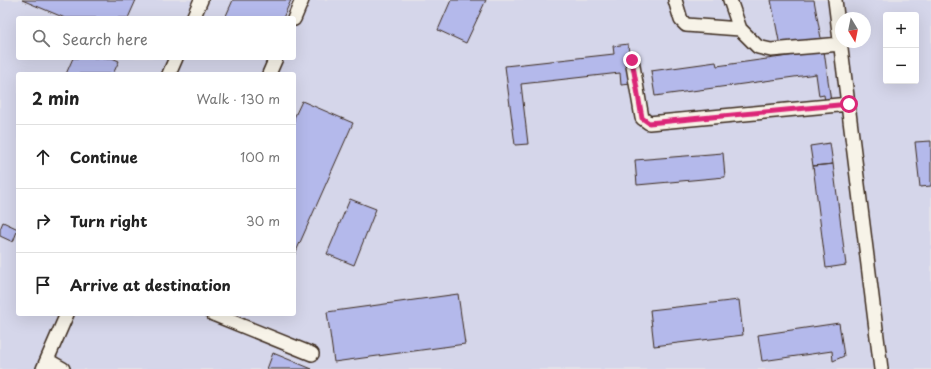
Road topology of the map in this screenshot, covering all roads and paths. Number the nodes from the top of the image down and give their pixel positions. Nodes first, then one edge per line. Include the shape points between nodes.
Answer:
1 (201, 0) edge
2 (302, 0) edge
3 (675, 0) edge
4 (730, 0) edge
5 (835, 0) edge
6 (837, 12) edge
7 (194, 16) edge
8 (295, 16) edge
9 (740, 29) junction
10 (835, 45) edge
11 (842, 48) edge
12 (175, 60) edge
13 (275, 60) edge
14 (632, 60) dead end
15 (170, 72) edge
16 (270, 72) edge
17 (849, 104) junction
18 (66, 316) edge
19 (218, 316) edge
20 (312, 354) dead end
21 (45, 364) edge
22 (63, 369) edge
23 (881, 369) edge

1 - 7 street
2 - 8 street
3 - 9 street via 681,20 686,25
4 - 9 street
5 - 6 street
9 - 10 street via 758,47 771,50
11 - 17 street
12 - 15 street
13 - 16 street
14 - 17 street via 642,118 649,123
17 - 23 street
18 - 21 street
19 - 20 street
21 - 22 street

